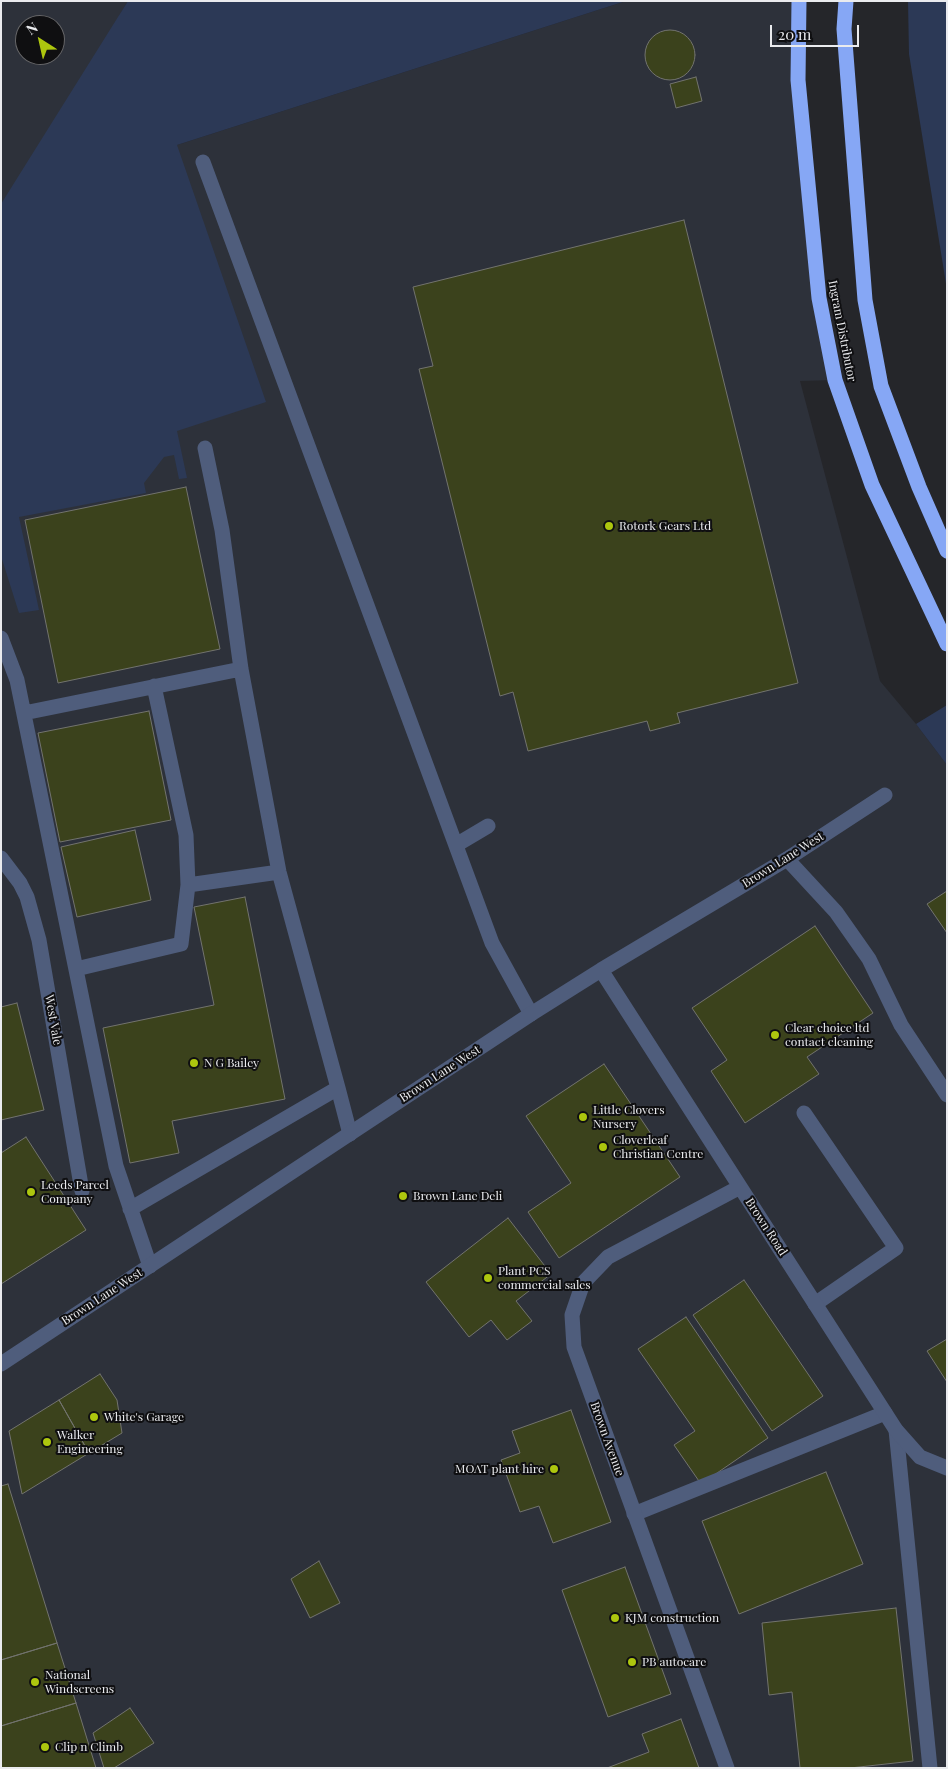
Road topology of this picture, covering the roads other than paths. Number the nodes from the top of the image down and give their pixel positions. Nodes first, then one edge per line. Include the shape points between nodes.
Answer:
1 (799, 1) edge
2 (846, 1) edge
3 (203, 162) dead end
4 (205, 448) dead end
5 (947, 551) edge
6 (1, 638) edge
7 (947, 644) edge
8 (241, 669) junction
9 (154, 686) junction
10 (24, 712) junction
11 (885, 795) dead end
12 (488, 826) dead end
13 (456, 845) junction
14 (1, 858) edge
15 (787, 859) junction
16 (279, 872) junction
17 (188, 885) junction
18 (76, 969) junction
19 (601, 970) junction
20 (531, 1014) junction
21 (338, 1088) junction
22 (947, 1095) edge
23 (804, 1114) dead end
24 (350, 1134) junction
25 (740, 1187) junction
26 (82, 1191) dead end
27 (130, 1209) junction
28 (150, 1266) junction
29 (816, 1304) junction
30 (1, 1364) edge
31 (885, 1414) junction
32 (896, 1430) junction
33 (947, 1468) edge
34 (634, 1514) junction
35 (727, 1768) edge
36 (930, 1768) edge

1 - 7 highway, Ingram Distributor via 799,90 819,298 834,380 872,485
2 - 5 highway via 844,29 865,300 882,386 919,487
3 - 13 street
4 - 8 street via 222,530
6 - 10 street via 17,680
8 - 9 street
8 - 16 street
9 - 10 street
9 - 17 street via 186,834
10 - 18 street
11 - 15 street, Brown Lane West
12 - 13 street
13 - 20 street via 492,943
14 - 26 street, West Vale via 20,883 39,940
15 - 19 street, Brown Lane West
15 - 22 street via 836,912 869,959 901,1025
16 - 17 street
16 - 21 street
17 - 18 street via 181,944
18 - 27 street via 116,1166
19 - 20 street, Brown Lane West
19 - 25 street, Brown Road
20 - 24 street, Brown Lane West
21 - 24 street
21 - 27 street
23 - 29 street via 896,1248
24 - 28 street, Brown Lane West
25 - 29 street, Brown Road
25 - 34 street, Brown Avenue via 608,1257 583,1283 572,1315 574,1346
27 - 28 street
28 - 30 street, Brown Lane West
29 - 31 street, Brown Road
31 - 32 street, Brown Road
31 - 34 street
32 - 33 street, Brown Road via 920,1457
32 - 36 street
34 - 35 street, Brown Avenue

